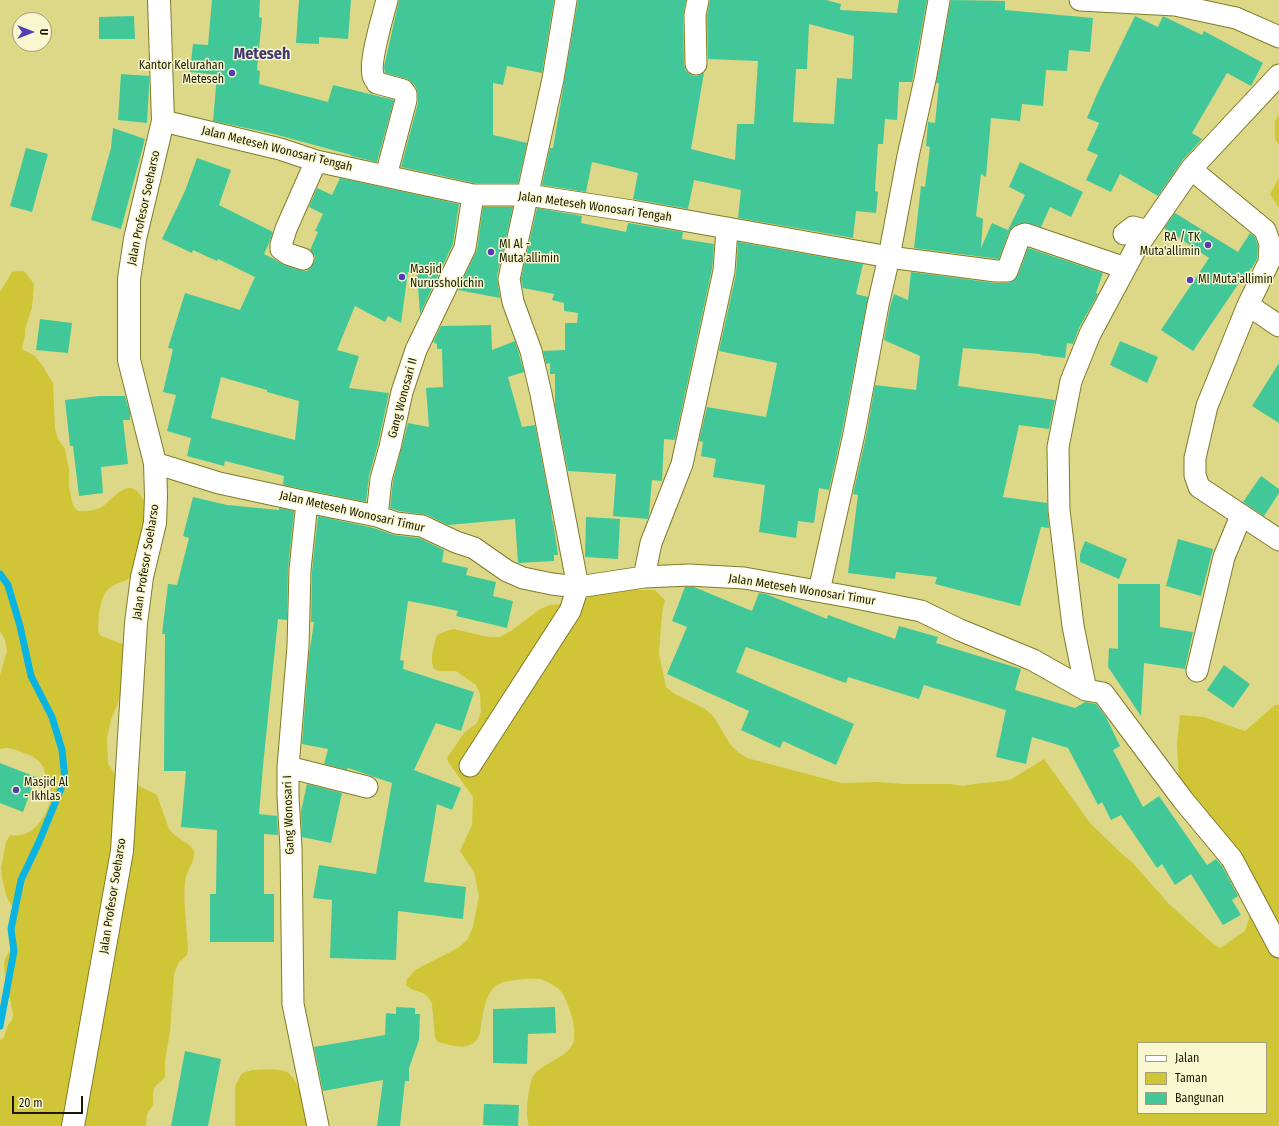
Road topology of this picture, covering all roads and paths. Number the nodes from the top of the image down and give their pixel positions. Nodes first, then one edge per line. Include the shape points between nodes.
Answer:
1 (159, 0) edge
2 (387, 0) edge
3 (566, 0) edge
4 (698, 0) edge
5 (939, 0) edge
6 (1080, 0) edge
7 (1170, 2) edge
8 (1279, 37) edge
9 (696, 64) dead end
10 (1279, 75) edge
11 (163, 120) junction
12 (316, 161) junction
13 (1191, 169) junction
14 (386, 176) junction
15 (473, 195) junction
16 (528, 195) junction
17 (726, 229) junction
18 (1148, 231) junction
19 (1124, 234) dead end
20 (889, 257) junction
21 (303, 259) dead end
22 (1125, 268) junction
23 (1248, 305) junction
24 (1279, 326) edge
25 (154, 463) junction
26 (307, 502) junction
27 (377, 516) junction
28 (1241, 516) junction
29 (1279, 540) edge
30 (644, 577) junction
31 (578, 587) junction
32 (819, 591) junction
33 (1197, 671) dead end
34 (1086, 690) junction
35 (470, 766) dead end
36 (288, 767) junction
37 (367, 787) dead end
38 (1279, 947) edge
39 (73, 1126) edge
40 (318, 1126) edge

1 - 11 main road, Jalan Profesor Soeharso
2 - 14 street via 377,39 373,75 377,83 403,90 406,100
3 - 16 street via 553,79
4 - 9 street via 695,15
5 - 20 street
6 - 7 street
7 - 8 street via 1236,18
10 - 13 street
11 - 12 street, Jalan Meteseh Wonosari Tengah via 280,149
11 - 25 main road, Jalan Profesor Soeharso via 135,239 129,279 129,360
12 - 14 street, Jalan Meteseh Wonosari Tengah
12 - 21 street via 281,245 281,249 288,254
13 - 18 street
13 - 23 street via 1264,230 1270,244 1269,262
14 - 15 street, Jalan Meteseh Wonosari Tengah
15 - 16 street, Jalan Meteseh Wonosari Tengah
15 - 27 street, Gang Wonosari II via 465,248 416,350 402,392 381,479
16 - 17 street, Jalan Meteseh Wonosari Tengah
16 - 31 street via 509,279 513,302 531,351 541,394
17 - 20 street, Jalan Meteseh Wonosari Tengah
17 - 30 street via 724,271 682,464 651,543
18 - 19 street via 1133,227
18 - 22 street
20 - 22 street, Jalan Meteseh Wonosari Tengah via 1004,272 1009,268 1020,236 1025,234
20 - 32 street via 854,434
22 - 34 street via 1090,334 1071,381 1058,447 1059,510 1073,626
23 - 24 street
23 - 28 street via 1207,406 1195,458 1195,475 1199,487
25 - 26 street, Jalan Meteseh Wonosari Timur via 219,482
25 - 39 main road, Jalan Profesor Soeharso via 155,524 142,577 136,623 122,851
26 - 27 street, Jalan Meteseh Wonosari Timur
26 - 36 street, Gang Wonosari I via 300,570 298,646
27 - 31 street, Jalan Meteseh Wonosari Timur via 396,523 422,526 474,548 507,571 523,578
28 - 29 street
28 - 33 street via 1224,557
30 - 31 street, Jalan Meteseh Wonosari Timur
30 - 32 street, Jalan Meteseh Wonosari Timur via 689,575 744,578
31 - 35 street via 570,611
32 - 34 street, Jalan Meteseh Wonosari Timur via 921,611 1033,660
34 - 38 street, Jalan Meteseh Wonosari Timur via 1103,693 1182,800 1232,859
36 - 37 street
36 - 40 street, Gang Wonosari I via 293,1004

